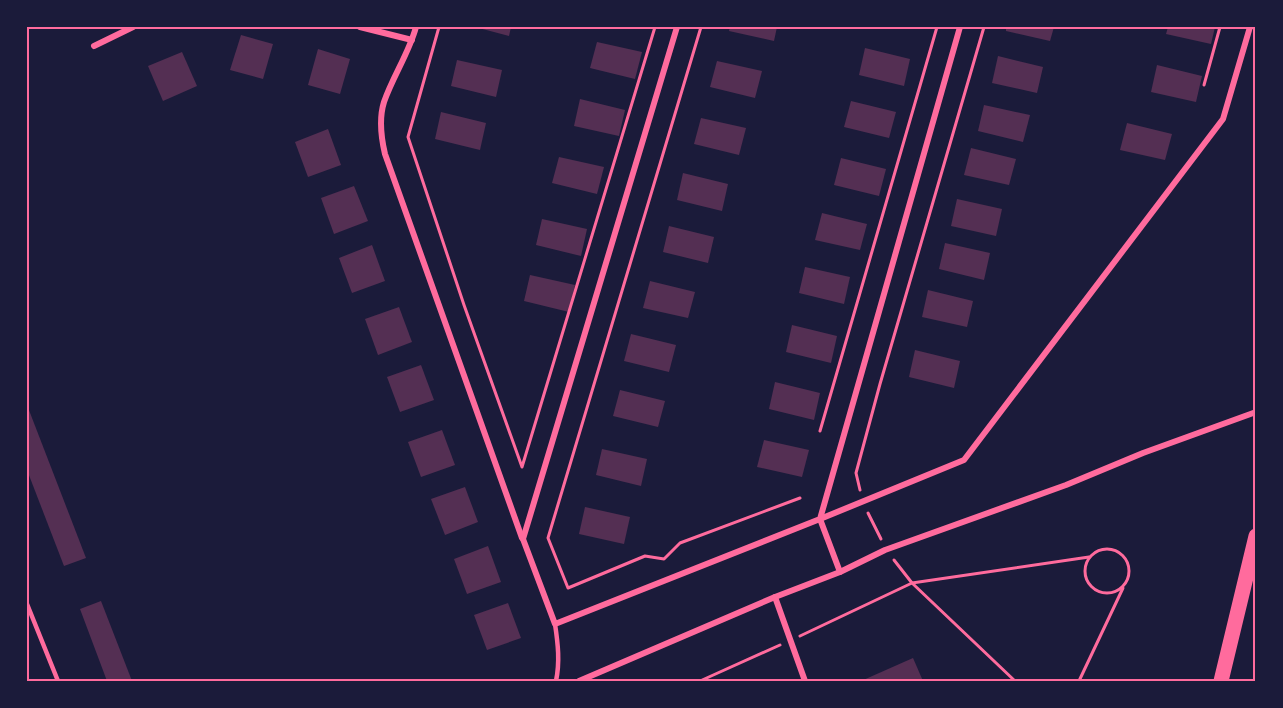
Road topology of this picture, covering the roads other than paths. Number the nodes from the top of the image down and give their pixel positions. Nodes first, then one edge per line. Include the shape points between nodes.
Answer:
1 (133, 27) edge
2 (360, 27) edge
3 (416, 27) edge
4 (677, 27) edge
5 (960, 27) edge
6 (1250, 27) edge
7 (412, 40) junction
8 (94, 46) dead end
9 (1256, 412) edge
10 (820, 519) junction
11 (1256, 536) edge
12 (523, 539) junction
13 (840, 572) junction
14 (776, 597) junction
15 (27, 604) edge
16 (555, 624) junction
17 (58, 681) edge
18 (556, 681) edge
19 (579, 681) edge
20 (805, 681) edge
21 (1221, 681) edge

1 - 8 street
2 - 7 street
3 - 7 street
4 - 12 street
5 - 10 street
6 - 10 street via 1223,119 964,460
7 - 12 street via 384,102 382,142
9 - 13 street via 885,550
10 - 13 street
10 - 16 street
11 - 21 main road
12 - 16 street
13 - 14 street
14 - 19 street
14 - 20 street
15 - 17 lane
16 - 18 lane via 559,668

